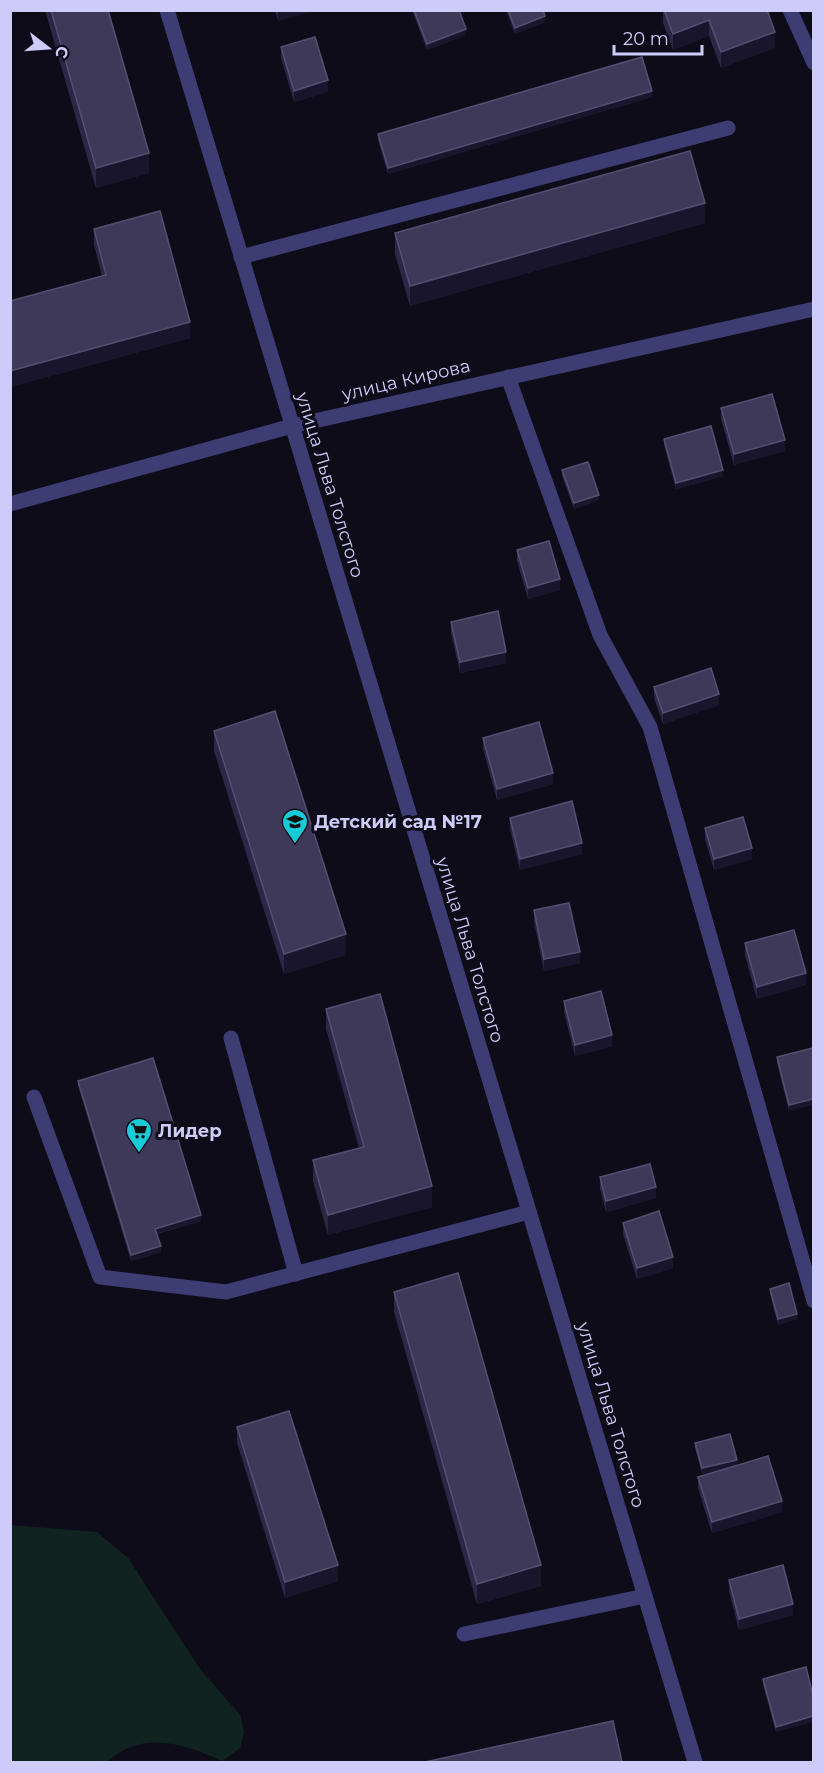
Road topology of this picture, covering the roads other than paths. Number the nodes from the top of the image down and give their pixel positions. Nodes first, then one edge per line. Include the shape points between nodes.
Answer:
1 (167, 10) edge
2 (790, 10) edge
3 (813, 63) edge
4 (728, 128) dead end
5 (241, 256) junction
6 (813, 309) edge
7 (508, 377) junction
8 (292, 426) junction
9 (10, 504) edge
10 (231, 1038) dead end
11 (34, 1096) dead end
12 (529, 1212) junction
13 (296, 1274) junction
14 (813, 1301) edge
15 (645, 1596) junction
16 (464, 1634) dead end
17 (695, 1762) edge

1 - 5 street, улица Льва Толстого
2 - 3 street
4 - 5 street
5 - 8 street, улица Льва Толстого
6 - 7 street, улица Кирова
7 - 8 street, улица Кирова
7 - 14 street via 600,635 650,727
8 - 9 street, улица Кирова
8 - 12 street, улица Льва Толстого
10 - 13 street
11 - 13 street via 99,1277 226,1292
12 - 13 street
12 - 15 street, улица Льва Толстого
15 - 16 street
15 - 17 street, улица Льва Толстого

